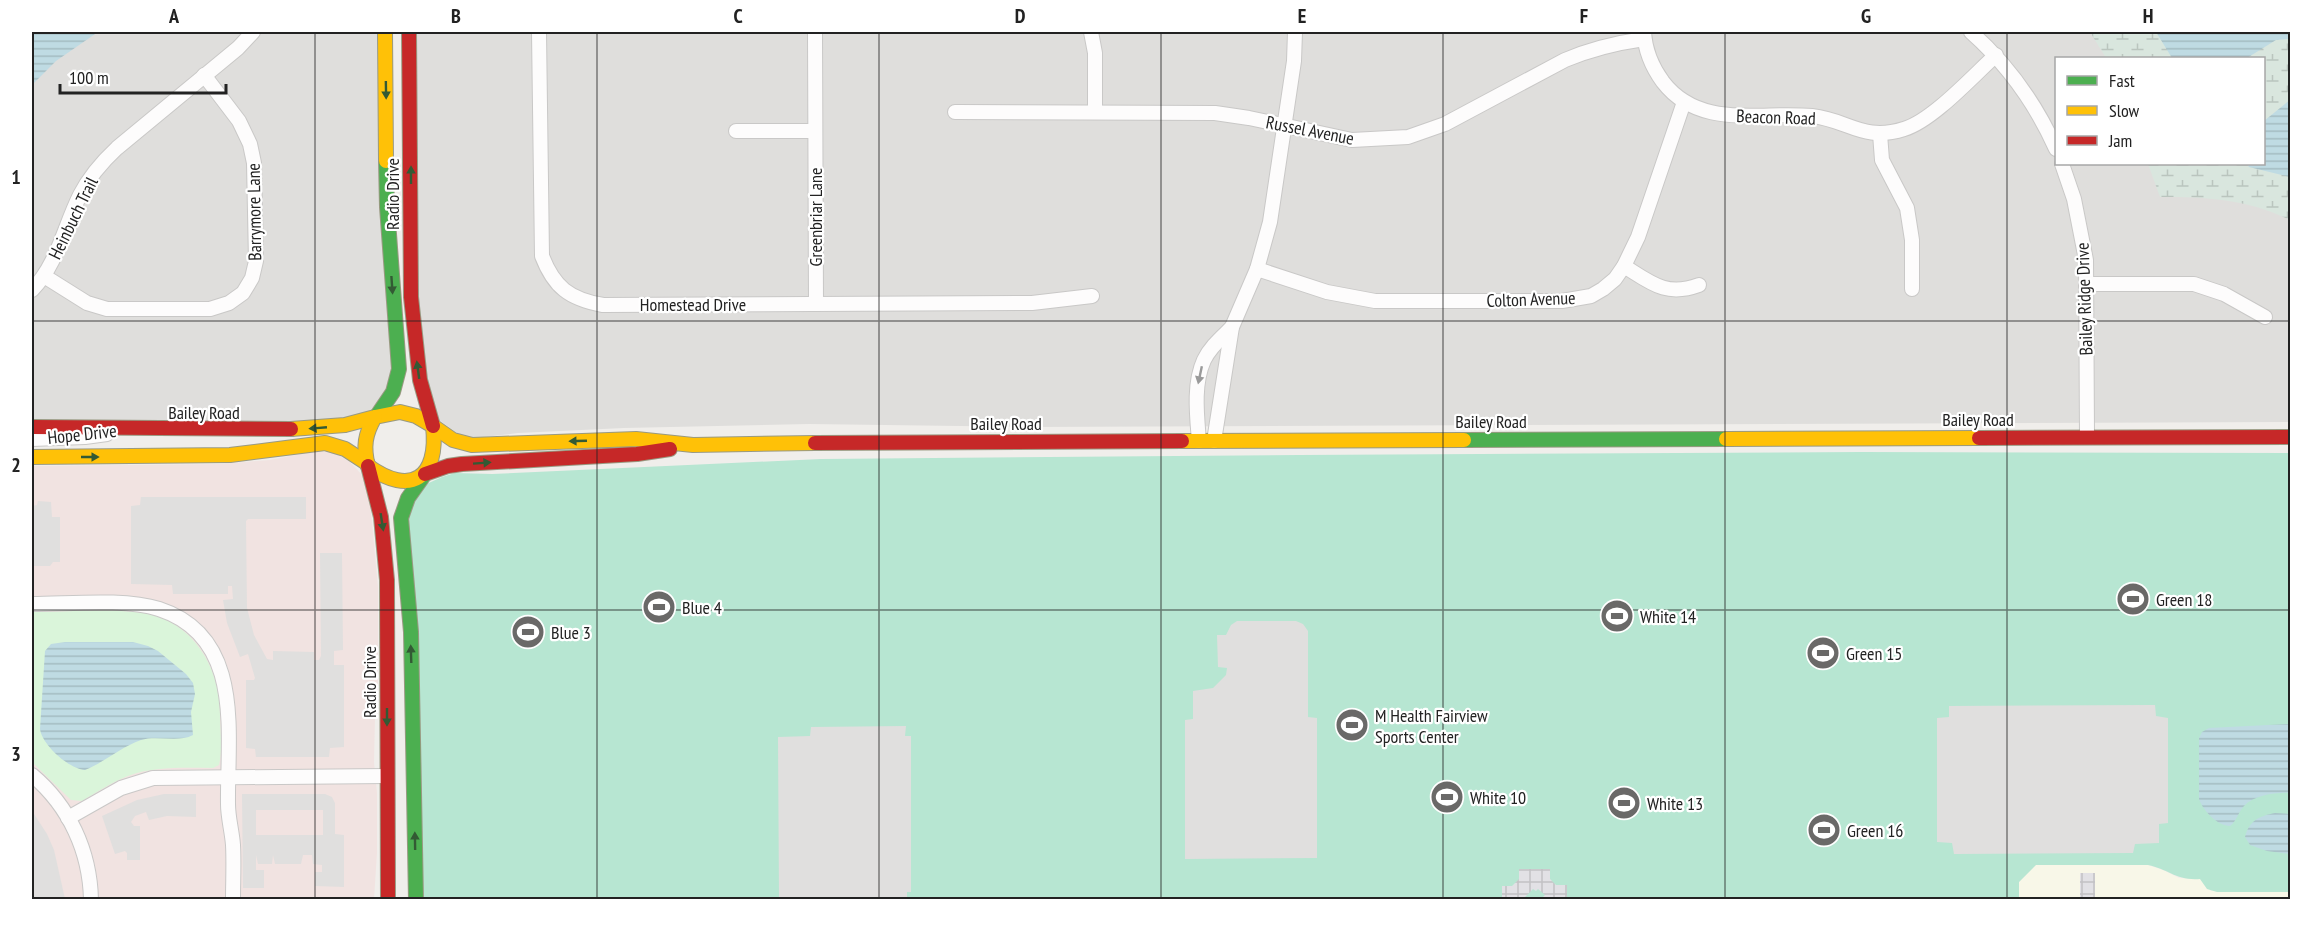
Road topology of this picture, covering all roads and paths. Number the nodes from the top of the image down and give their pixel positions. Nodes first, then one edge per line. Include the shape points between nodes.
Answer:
1 (253, 32) edge
2 (386, 32) edge
3 (409, 32) edge
4 (539, 32) edge
5 (815, 32) edge
6 (1091, 32) edge
7 (1295, 32) edge
8 (1971, 32) edge
9 (1644, 35) edge
10 (1996, 55) junction
11 (204, 75) junction
12 (1684, 102) junction
13 (955, 112) dead end
14 (1095, 112) junction
15 (1283, 125) junction
16 (736, 131) dead end
17 (815, 131) junction
18 (1880, 134) junction
19 (2055, 147) edge
20 (2062, 165) edge
21 (1624, 266) junction
22 (1257, 269) junction
23 (44, 276) junction
24 (2086, 284) junction
25 (1699, 285) dead end
26 (1912, 289) dead end
27 (32, 290) edge
28 (1092, 296) dead end
29 (816, 303) junction
30 (2265, 316) dead end
31 (1232, 327) junction
32 (375, 417) junction
33 (433, 426) junction
34 (32, 427) edge
35 (132, 429) junction
36 (2087, 436) junction
37 (2290, 437) edge
38 (32, 439) edge
39 (1199, 441) junction
40 (1214, 441) junction
41 (693, 446) junction
42 (32, 457) edge
43 (51, 457) junction
44 (368, 465) junction
45 (32, 466) edge
46 (425, 474) junction
47 (32, 604) edge
48 (32, 774) edge
49 (228, 776) junction
50 (387, 776) junction
51 (68, 818) junction
52 (91, 900) edge
53 (233, 900) edge
54 (388, 900) edge
55 (416, 900) edge

1 - 11 street, Heinbuch Trail
2 -> 32 main road, Radio Drive via 387,207 399,369 393,392
33 -> 3 main road, Radio Drive via 420,380 412,313
4 - 29 street, Homestead Drive via 541,244 554,282 579,300 603,305
5 - 17 street, Greenbriar Lane
6 - 14 street
7 - 15 street
8 - 10 street
9 - 12 street, Beacon Road via 1656,72
9 - 15 street, Russel Avenue via 1565,60 1445,124 1408,137 1353,140
10 - 18 street, Beacon Road via 1919,124
10 - 19 street via 2031,102
11 - 23 street, Heinbuch Trail via 99,166 79,196
11 - 23 street, Barrymore Lane via 239,121 255,163 256,261 243,293 210,309 107,309 90,304
12 - 18 street, Beacon Road via 1722,115 1813,116
12 - 21 street, Colton Avenue via 1638,237
13 - 14 street, Russel Avenue
14 - 15 street, Russel Avenue via 1215,113
15 - 22 street via 1270,222
16 - 17 street
17 - 29 street, Greenbriar Lane
18 - 26 street via 1882,160 1907,208 1912,240
20 - 24 street, Bailey Ridge Drive via 2081,228
21 - 22 street, Colton Avenue via 1615,279 1591,296 1562,301 1375,301 1327,292
21 - 25 street via 1666,290
22 - 31 street
23 - 27 street, Heinbuch Trail
24 - 30 street via 2194,284 2224,294
24 - 36 street, Bailey Ridge Drive
28 - 29 street, Homestead Drive via 1032,303
31 -> 39 street via 1212,348 1198,378
31 - 40 street
32 - 33 main road via 406,413
32 -> 35 main road, Bailey Road via 315,429
32 - 44 main road via 364,442
41 -> 33 main road, Bailey Road via 636,440 472,445 453,440
33 - 46 main road via 435,454
34 - 35 main road, Bailey Road
35 - 38 street, Hope Drive via 85,437
36 - 37 main road, Bailey Road
36 - 40 main road, Bailey Road
39 - 40 main road, Bailey Road
39 - 41 main road, Bailey Road
46 -> 41 main road, Bailey Road via 462,464 637,454
42 - 43 main road
43 -> 44 main road via 230,455 325,443 345,449
43 - 45 street, Hope Drive
44 - 46 main road via 390,480 409,480
44 -> 50 main road, Radio Drive via 386,559
55 -> 46 main road via 411,632 401,518 408,498
47 - 49 street via 144,606 169,613 193,628 212,651 226,685
48 - 51 street
49 - 50 street
49 - 51 street via 143,780 116,790
49 - 53 street
50 - 54 main road, Radio Drive
51 - 52 street via 84,855

